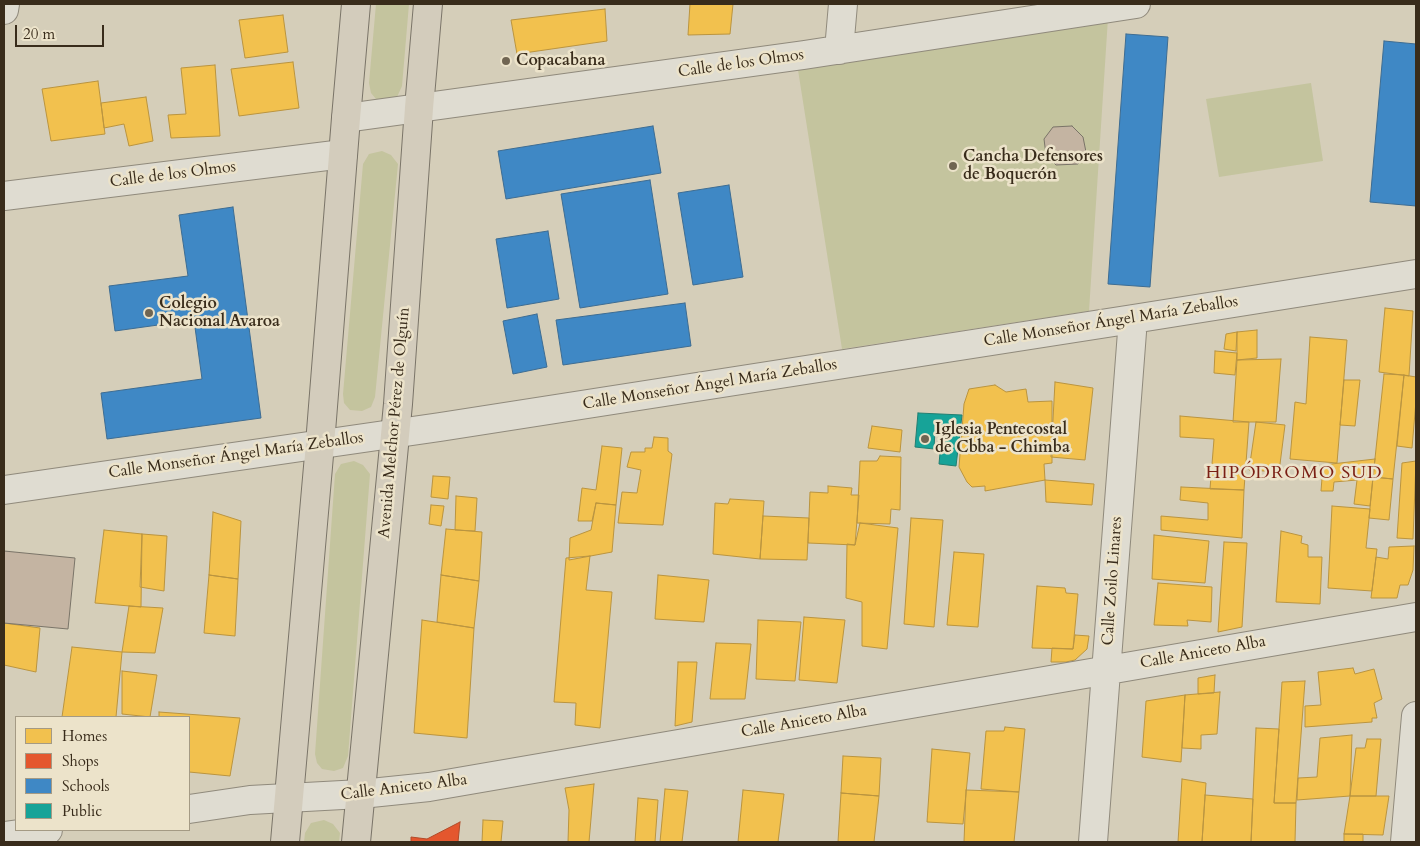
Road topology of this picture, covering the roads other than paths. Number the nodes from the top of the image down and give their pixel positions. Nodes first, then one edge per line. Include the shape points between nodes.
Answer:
1 (4, 4) edge
2 (356, 4) edge
3 (428, 4) edge
4 (842, 4) edge
5 (1136, 4) edge
6 (4, 10) edge
7 (839, 50) junction
8 (419, 108) junction
9 (346, 118) junction
10 (343, 154) junction
11 (4, 196) edge
12 (1416, 274) edge
13 (1133, 320) junction
14 (395, 433) junction
15 (320, 444) junction
16 (4, 490) edge
17 (1416, 617) edge
18 (1106, 670) junction
19 (1416, 716) edge
20 (361, 794) junction
21 (288, 799) junction
22 (190, 809) edge
23 (41, 831) edge
24 (4, 836) edge
25 (285, 842) edge
26 (356, 842) edge
27 (1093, 842) edge
28 (1405, 842) edge

1 - 6 street
2 - 9 highway
3 - 8 highway, Avenida Melchor Pérez de Olguín
4 - 7 street
5 - 7 street, Calle de los Olmos
7 - 8 street, Calle de los Olmos
8 - 9 street, Calle de los Olmos
8 - 14 highway, Avenida Melchor Pérez de Olguín
9 - 10 highway
10 - 11 street, Calle de los Olmos
10 - 15 highway
12 - 13 street, Calle Monseñor Ángel María Zeballos
13 - 14 street, Calle Monseñor Ángel María Zeballos
13 - 18 street, Calle Zoilo Linares
14 - 15 street, Calle Monseñor Ángel María Zeballos
14 - 20 highway, Avenida Melchor Pérez de Olguín
15 - 16 street, Calle Monseñor Ángel María Zeballos
15 - 21 highway
17 - 18 street, Calle Aniceto Alba
18 - 20 street, Calle Aniceto Alba via 439,786
18 - 27 street, Calle Zoilo Linares
19 - 28 street
20 - 21 street, Calle Aniceto Alba
20 - 26 highway, Avenida Melchor Pérez de Olguín
21 - 22 street, Calle Aniceto Alba via 250,800
21 - 25 highway
23 - 24 street

